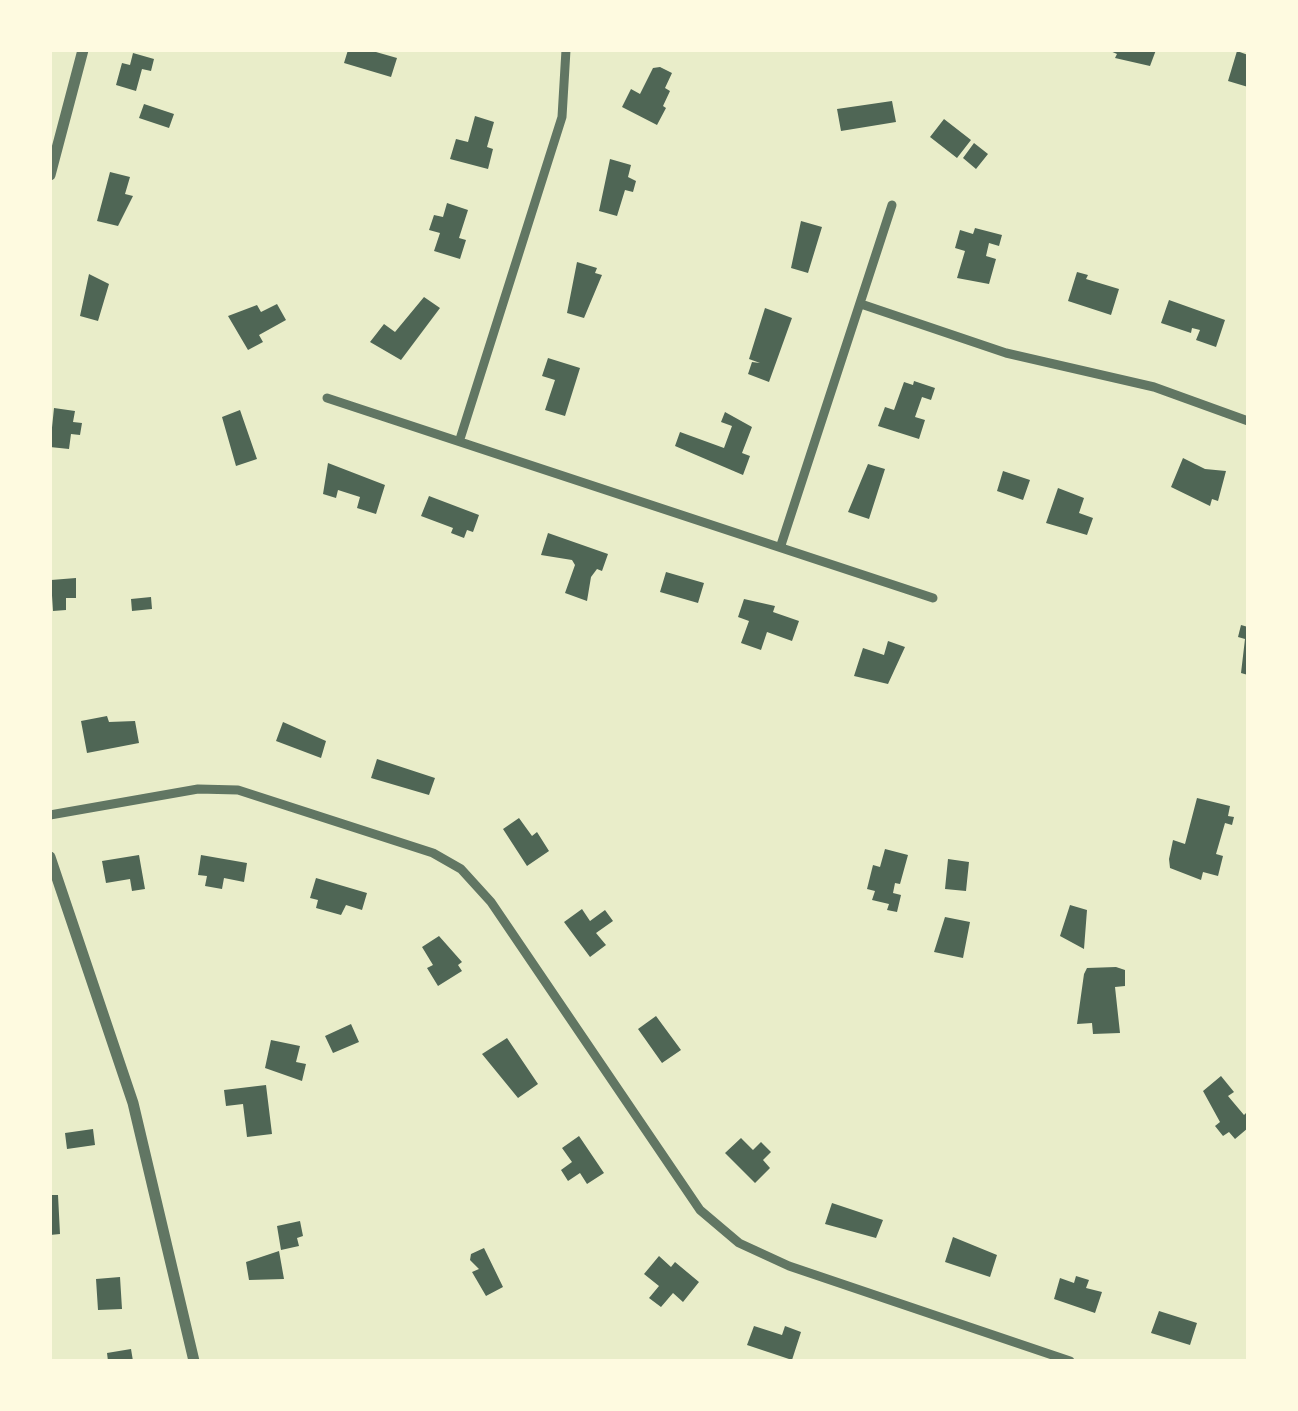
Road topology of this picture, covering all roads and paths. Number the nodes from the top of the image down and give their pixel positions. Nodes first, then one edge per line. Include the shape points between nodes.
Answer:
1 (83, 50) edge
2 (566, 50) edge
3 (50, 174) edge
4 (892, 206) dead end
5 (861, 304) junction
6 (328, 398) dead end
7 (1248, 421) edge
8 (460, 439) junction
9 (781, 545) junction
10 (933, 598) dead end
11 (50, 815) edge
12 (50, 856) edge
13 (194, 1361) edge
14 (1070, 1361) edge

1 - 3 street
2 - 8 street via 562,117
4 - 5 street
5 - 7 street via 1006,353 1154,387
5 - 9 street
6 - 8 street
8 - 9 street
9 - 10 street
11 - 14 street via 198,788 238,790 434,853 461,869 490,902 700,1210 738,1243
12 - 13 street via 133,1103

